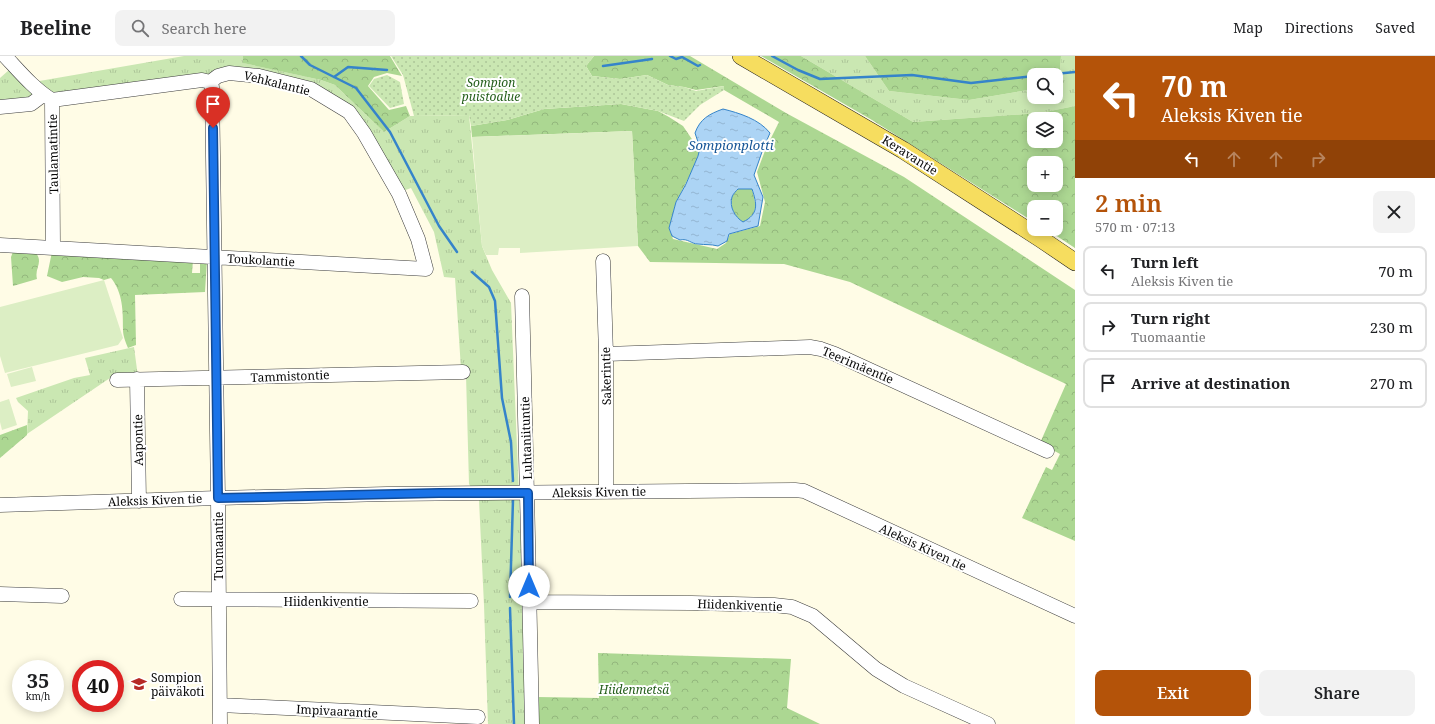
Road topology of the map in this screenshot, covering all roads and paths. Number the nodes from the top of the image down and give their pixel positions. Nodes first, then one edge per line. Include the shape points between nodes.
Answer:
1 (6, 56) edge
2 (741, 56) edge
3 (210, 82) junction
4 (48, 98) junction
5 (0, 107) edge
6 (0, 245) edge
7 (53, 247) junction
8 (214, 257) junction
9 (603, 261) dead end
10 (1075, 262) edge
11 (426, 269) joint
12 (522, 296) dead end
13 (606, 354) junction
14 (463, 372) dead end
15 (216, 378) junction
16 (137, 379) junction
17 (117, 380) dead end
18 (1047, 451) dead end
19 (606, 491) junction
20 (528, 493) junction
21 (218, 498) junction
22 (139, 501) junction
23 (0, 505) edge
24 (0, 594) edge
25 (62, 596) dead end
26 (181, 600) dead end
27 (218, 600) junction
28 (471, 601) dead end
29 (529, 602) junction
30 (1075, 616) edge
31 (220, 705) junction
32 (478, 717) dead end
33 (220, 724) edge
34 (532, 724) edge
35 (988, 724) edge

1 - 4 street
2 - 10 main road, Keravantie via 903,150 1042,238
3 - 4 street via 202,80
3 - 8 street, Tuomaantie via 213,116
3 - 11 street, Vehkalantie via 228,72 259,76 311,90 349,112 399,194 418,239
4 - 5 street via 31,104
4 - 7 street, Taulamatintie
6 - 7 street, Toukolantie
7 - 8 street, Toukolantie
8 - 11 street, Toukolantie
8 - 15 street, Tuomaantie
9 - 13 street, Sakerintie
12 - 20 street, Luhtaniituntie
13 - 18 street, Teerimäentie via 810,347 821,349
13 - 19 street, Sakerintie
14 - 15 street, Tammistontie
15 - 16 street, Tammistontie
15 - 21 street, Tuomaantie
16 - 17 street, Tammistontie
16 - 22 street, Aapontie
19 - 20 street, Aleksis Kiven tie
19 - 30 street, Aleksis Kiven tie via 804,491
20 - 21 street, Aleksis Kiven tie
20 - 29 street, Luhtaniituntie
21 - 22 street, Aleksis Kiven tie
21 - 27 street, Tuomaantie
22 - 23 street, Aleksis Kiven tie
24 - 25 street
26 - 27 street, Hiidenkiventie
27 - 28 street, Hiidenkiventie
27 - 31 street, Tuomaantie
29 - 34 street, Luhtaniituntie
29 - 35 street, Hiidenkiventie via 650,602 792,607 814,616 891,680
31 - 32 street, Impivaarantie
31 - 33 street, Tuomaantie

